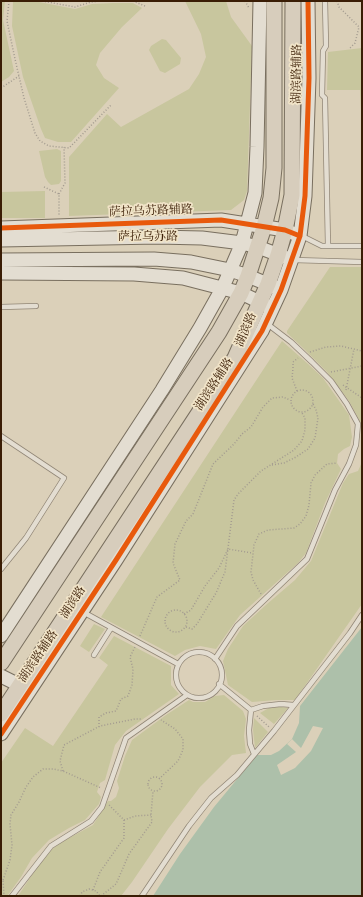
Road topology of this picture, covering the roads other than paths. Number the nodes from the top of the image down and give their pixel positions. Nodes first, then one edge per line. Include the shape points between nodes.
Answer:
1 (260, 1) edge
2 (274, 1) edge
3 (293, 1) edge
4 (308, 1) edge
5 (325, 1) edge
6 (247, 224) junction
7 (264, 227) junction
8 (1, 228) edge
9 (285, 230) junction
10 (300, 236) junction
11 (1, 240) edge
12 (242, 244) junction
13 (328, 246) junction
14 (362, 246) edge
15 (258, 247) junction
16 (285, 258) junction
17 (1, 260) edge
18 (362, 262) edge
19 (230, 270) junction
20 (1, 273) edge
21 (248, 276) junction
22 (223, 287) junction
23 (274, 287) junction
24 (241, 293) junction
25 (259, 302) junction
26 (36, 306) dead end
27 (1, 307) edge
28 (273, 308) junction
29 (270, 326) dead end
30 (1, 436) edge
31 (1, 569) edge
32 (81, 612) junction
33 (362, 615) edge
34 (111, 628) junction
35 (1, 636) edge
36 (94, 655) dead end
37 (215, 659) junction
38 (1, 663) edge
39 (178, 664) junction
40 (1, 676) edge
41 (219, 684) junction
42 (25, 688) junction
43 (187, 695) junction
44 (8, 705) edge
45 (293, 705) junction
46 (251, 710) junction
47 (1, 734) edge
48 (254, 754) junction
49 (12, 896) edge
50 (142, 896) edge

1 - 6 street via 255,193
2 - 7 main road, 湖滨路 via 274,168 271,198
3 - 9 main road, 湖滨路 via 292,195
4 - 10 street, 湖滨路辅路 via 305,196
5 - 13 lane via 326,46 322,95 325,98
6 - 7 street, 萨拉乌苏路辅路
6 - 8 street, 萨拉乌苏路辅路 via 221,220
6 - 12 street
7 - 9 street, 萨拉乌苏路辅路
7 - 15 main road, 湖滨路
9 - 10 street, 萨拉乌苏路辅路
9 - 16 main road, 湖滨路
10 - 13 lane via 322,246
10 - 16 street, 湖滨路辅路
11 - 12 street, 萨拉乌苏路 via 157,237 202,238
12 - 15 street, 萨拉乌苏路
12 - 19 street
13 - 14 lane
15 - 16 street, 萨拉乌苏路
15 - 21 main road, 湖滨路
16 - 18 lane
16 - 23 main road, 湖滨路
17 - 19 street, 萨拉乌苏路 via 154,259 191,262
19 - 21 street, 萨拉乌苏路
19 - 22 street
20 - 22 street via 134,274 183,278
21 - 23 street, 萨拉乌苏路
21 - 24 main road, 湖滨路
22 - 24 street
22 - 35 street via 162,390
23 - 25 main road, 湖滨路
23 - 28 street, 湖滨路辅路
24 - 25 street
24 - 38 main road, 湖滨路 via 219,332
25 - 28 street
25 - 42 main road, 湖滨路 via 235,358
26 - 27 lane
28 - 32 street, 湖滨路辅路 via 262,331
29 - 37 lane via 312,362 347,404 358,424 356,445 307,560 237,626
30 - 31 lane via 64,478 26,538
32 - 34 lane
32 - 42 street, 湖滨路辅路
33 - 45 lane
34 - 36 lane
34 - 39 lane
37 - 39 lane via 205,653 194,653
37 - 41 lane via 221,674
39 - 43 lane via 177,682
40 - 42 street
41 - 43 lane via 213,693 203,697
41 - 46 lane
42 - 44 main road, 湖滨路
43 - 49 lane via 126,738 102,807 91,820 51,846
44 - 47 street
45 - 46 lane via 269,705
45 - 48 lane
46 - 48 lane via 249,730
48 - 50 lane via 237,775 211,798

